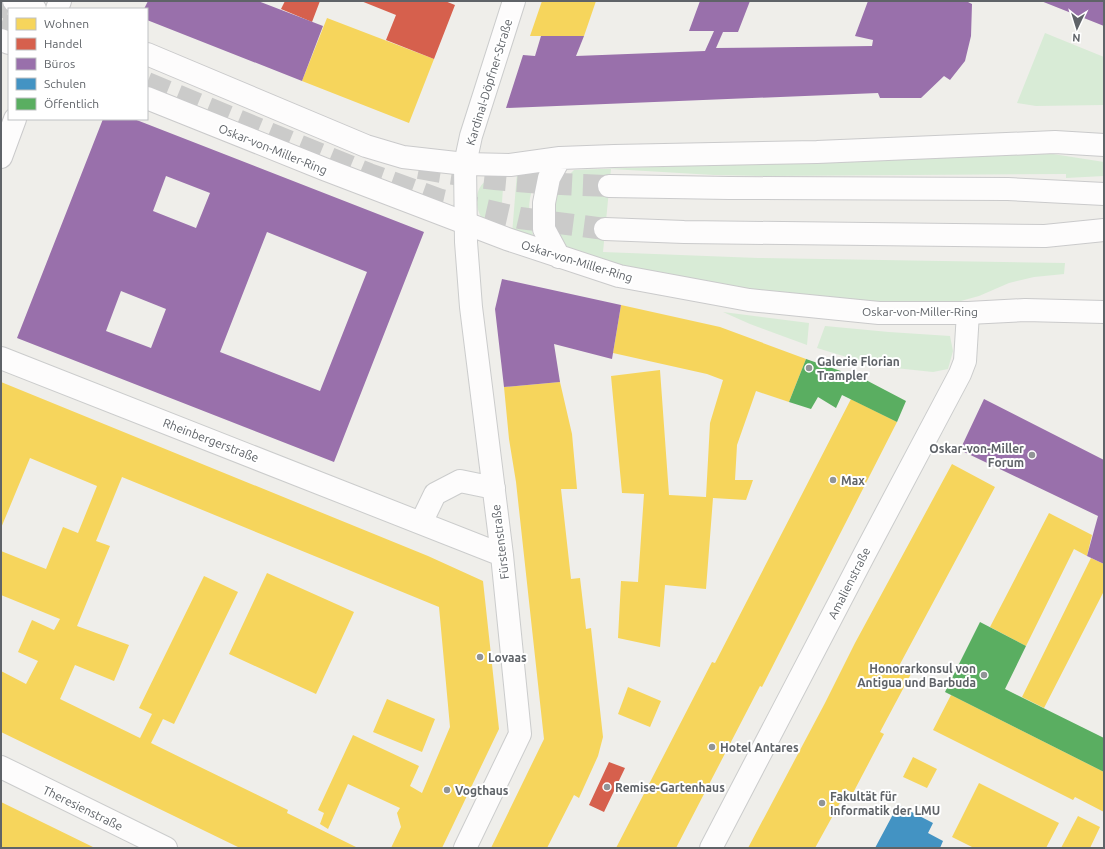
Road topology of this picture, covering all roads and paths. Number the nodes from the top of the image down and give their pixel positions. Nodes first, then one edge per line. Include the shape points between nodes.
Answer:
1 (14, 1) edge
2 (514, 1) edge
3 (32, 8) edge
4 (148, 54) edge
5 (148, 98) edge
6 (15, 120) edge
7 (1104, 145) edge
8 (1, 157) edge
9 (560, 158) junction
10 (465, 164) junction
11 (609, 186) tunnel mouth
12 (1102, 193) edge
13 (466, 224) junction
14 (605, 229) tunnel mouth
15 (1104, 230) edge
16 (1045, 236) junction
17 (1104, 243) edge
18 (559, 257) junction
19 (1104, 312) edge
20 (968, 313) junction
21 (1, 358) edge
22 (494, 488) junction
23 (421, 522) junction
24 (502, 555) junction
25 (1, 767) edge
26 (166, 848) edge
27 (465, 848) edge
28 (711, 848) edge

1 - 3 main road
2 - 10 main road, Kardinal-Döpfner-Straße via 470,136
4 - 10 main road via 366,146 403,158
5 - 13 main road, Oskar-von-Miller-Ring
6 - 8 main road
7 - 9 main road via 1055,142 817,152
9 - 10 main road via 510,165
9 - 18 main road via 549,178 544,203 544,228
10 - 13 main road, Kardinal-Döpfner-Straße
11 - 12 main road via 1008,189
13 - 18 main road, Oskar-von-Miller-Ring
13 - 22 main road, Fürstenstraße via 471,307
14 - 16 main road
15 - 16 main road
16 - 17 main road
18 - 20 main road, Oskar-von-Miller-Ring via 619,276 749,300 879,313
19 - 20 main road, Oskar-von-Miller-Ring via 1026,310
20 - 28 main road, Amalienstraße via 964,361 960,374
21 - 23 main road, Rheinbergerstraße
22 - 23 main road via 460,481 435,494
22 - 24 main road, Fürstenstraße
23 - 24 main road, Rheinbergerstraße
24 - 27 main road, Fürstenstraße via 520,734
25 - 26 main road, Theresienstraße

